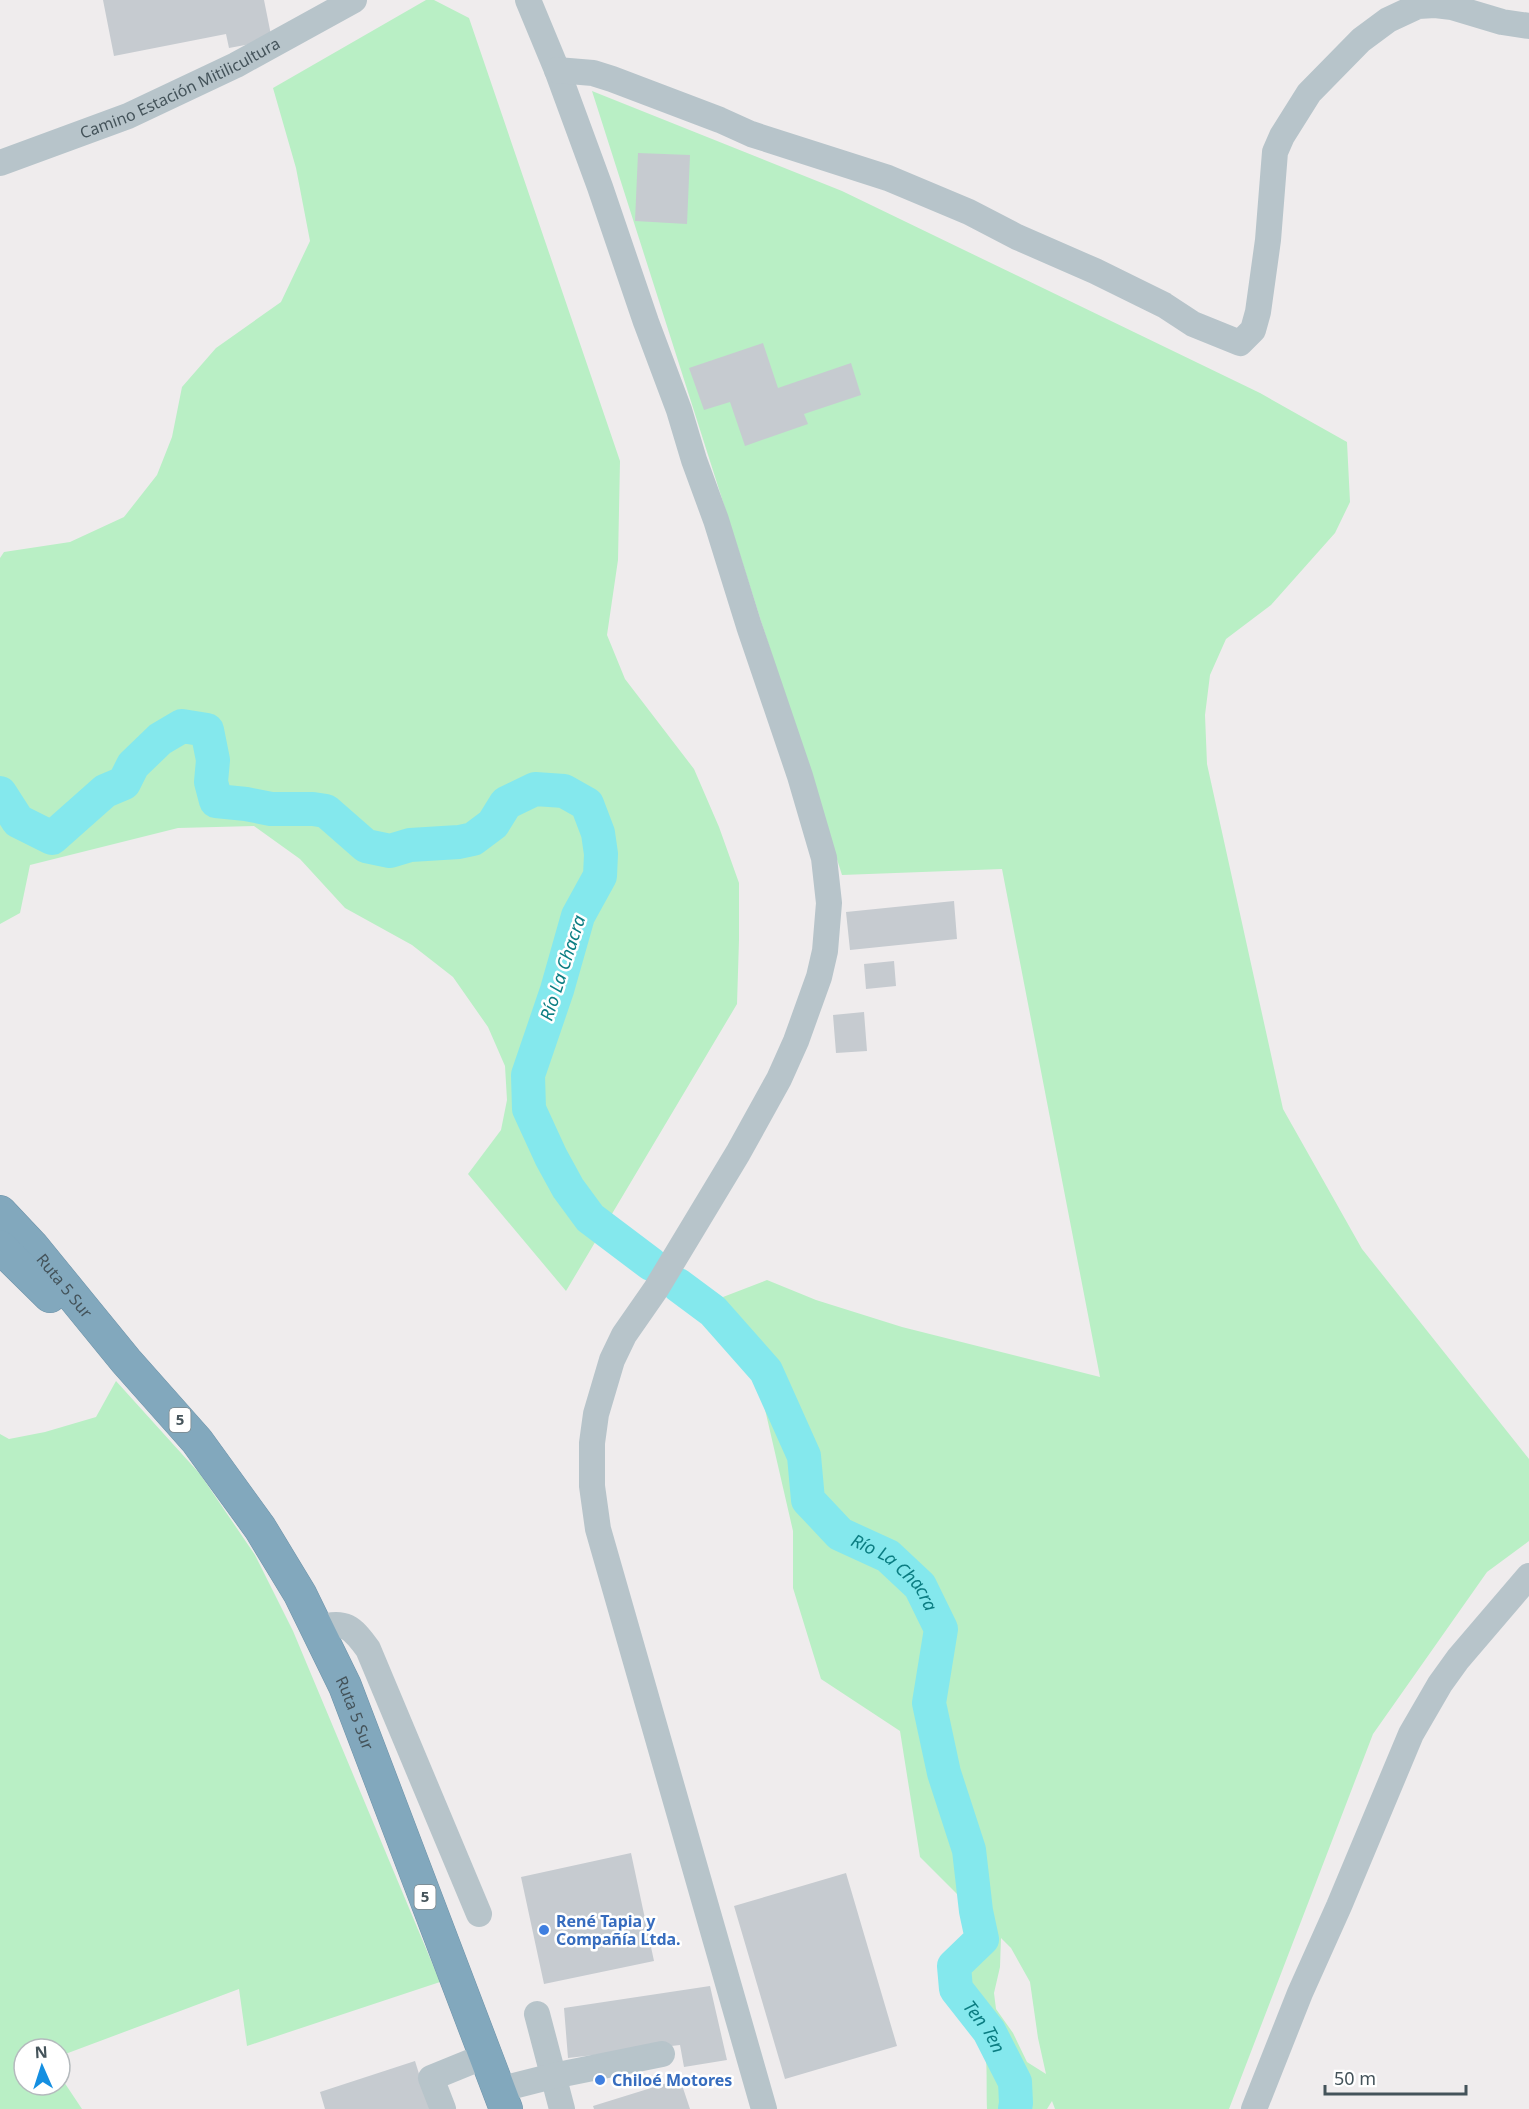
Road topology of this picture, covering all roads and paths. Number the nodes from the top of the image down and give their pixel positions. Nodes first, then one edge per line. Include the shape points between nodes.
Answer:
1 (354, 0) edge
2 (528, 0) edge
3 (1529, 26) edge
4 (557, 70) junction
5 (0, 163) edge
6 (0, 1212) edge
7 (0, 1247) edge
8 (126, 1360) junction
9 (1529, 1576) edge
10 (318, 1628) junction
11 (479, 1914) dead end
12 (537, 2014) dead end
13 (662, 2054) dead end
14 (485, 2056) junction
15 (553, 2076) junction
16 (502, 2100) edge
17 (443, 2109) edge
18 (562, 2109) edge
19 (764, 2109) edge
20 (1254, 2109) edge

1 - 5 street, Camino Estación Mitilicultura via 236,65 129,116
2 - 4 street
3 - 4 street via 1452,7 1418,6 1388,20 1361,40 1309,93 1275,153 1258,312 1253,330 1240,343 1200,328 1164,305 1095,271 888,178 761,138 612,79
4 - 19 street via 680,410 800,776 827,880 825,951 796,1041 754,1126 624,1335 603,1386 594,1421 591,1457 598,1529
6 - 8 highway, Ruta 5 Sur / 5
7 - 8 highway, Ruta 5 Sur / 5 via 32,1280
8 - 10 highway, Ruta 5 Sur / 5 via 230,1484 281,1561
9 - 20 street via 1458,1659 1411,1734
10 - 11 street via 334,1623 347,1627 368,1649
10 - 14 highway, Ruta 5 Sur / 5 via 345,1686
12 - 15 street
13 - 15 street
14 - 16 highway, Ruta 5 Sur / 5
14 - 17 street via 431,2078
15 - 16 street
15 - 18 street

